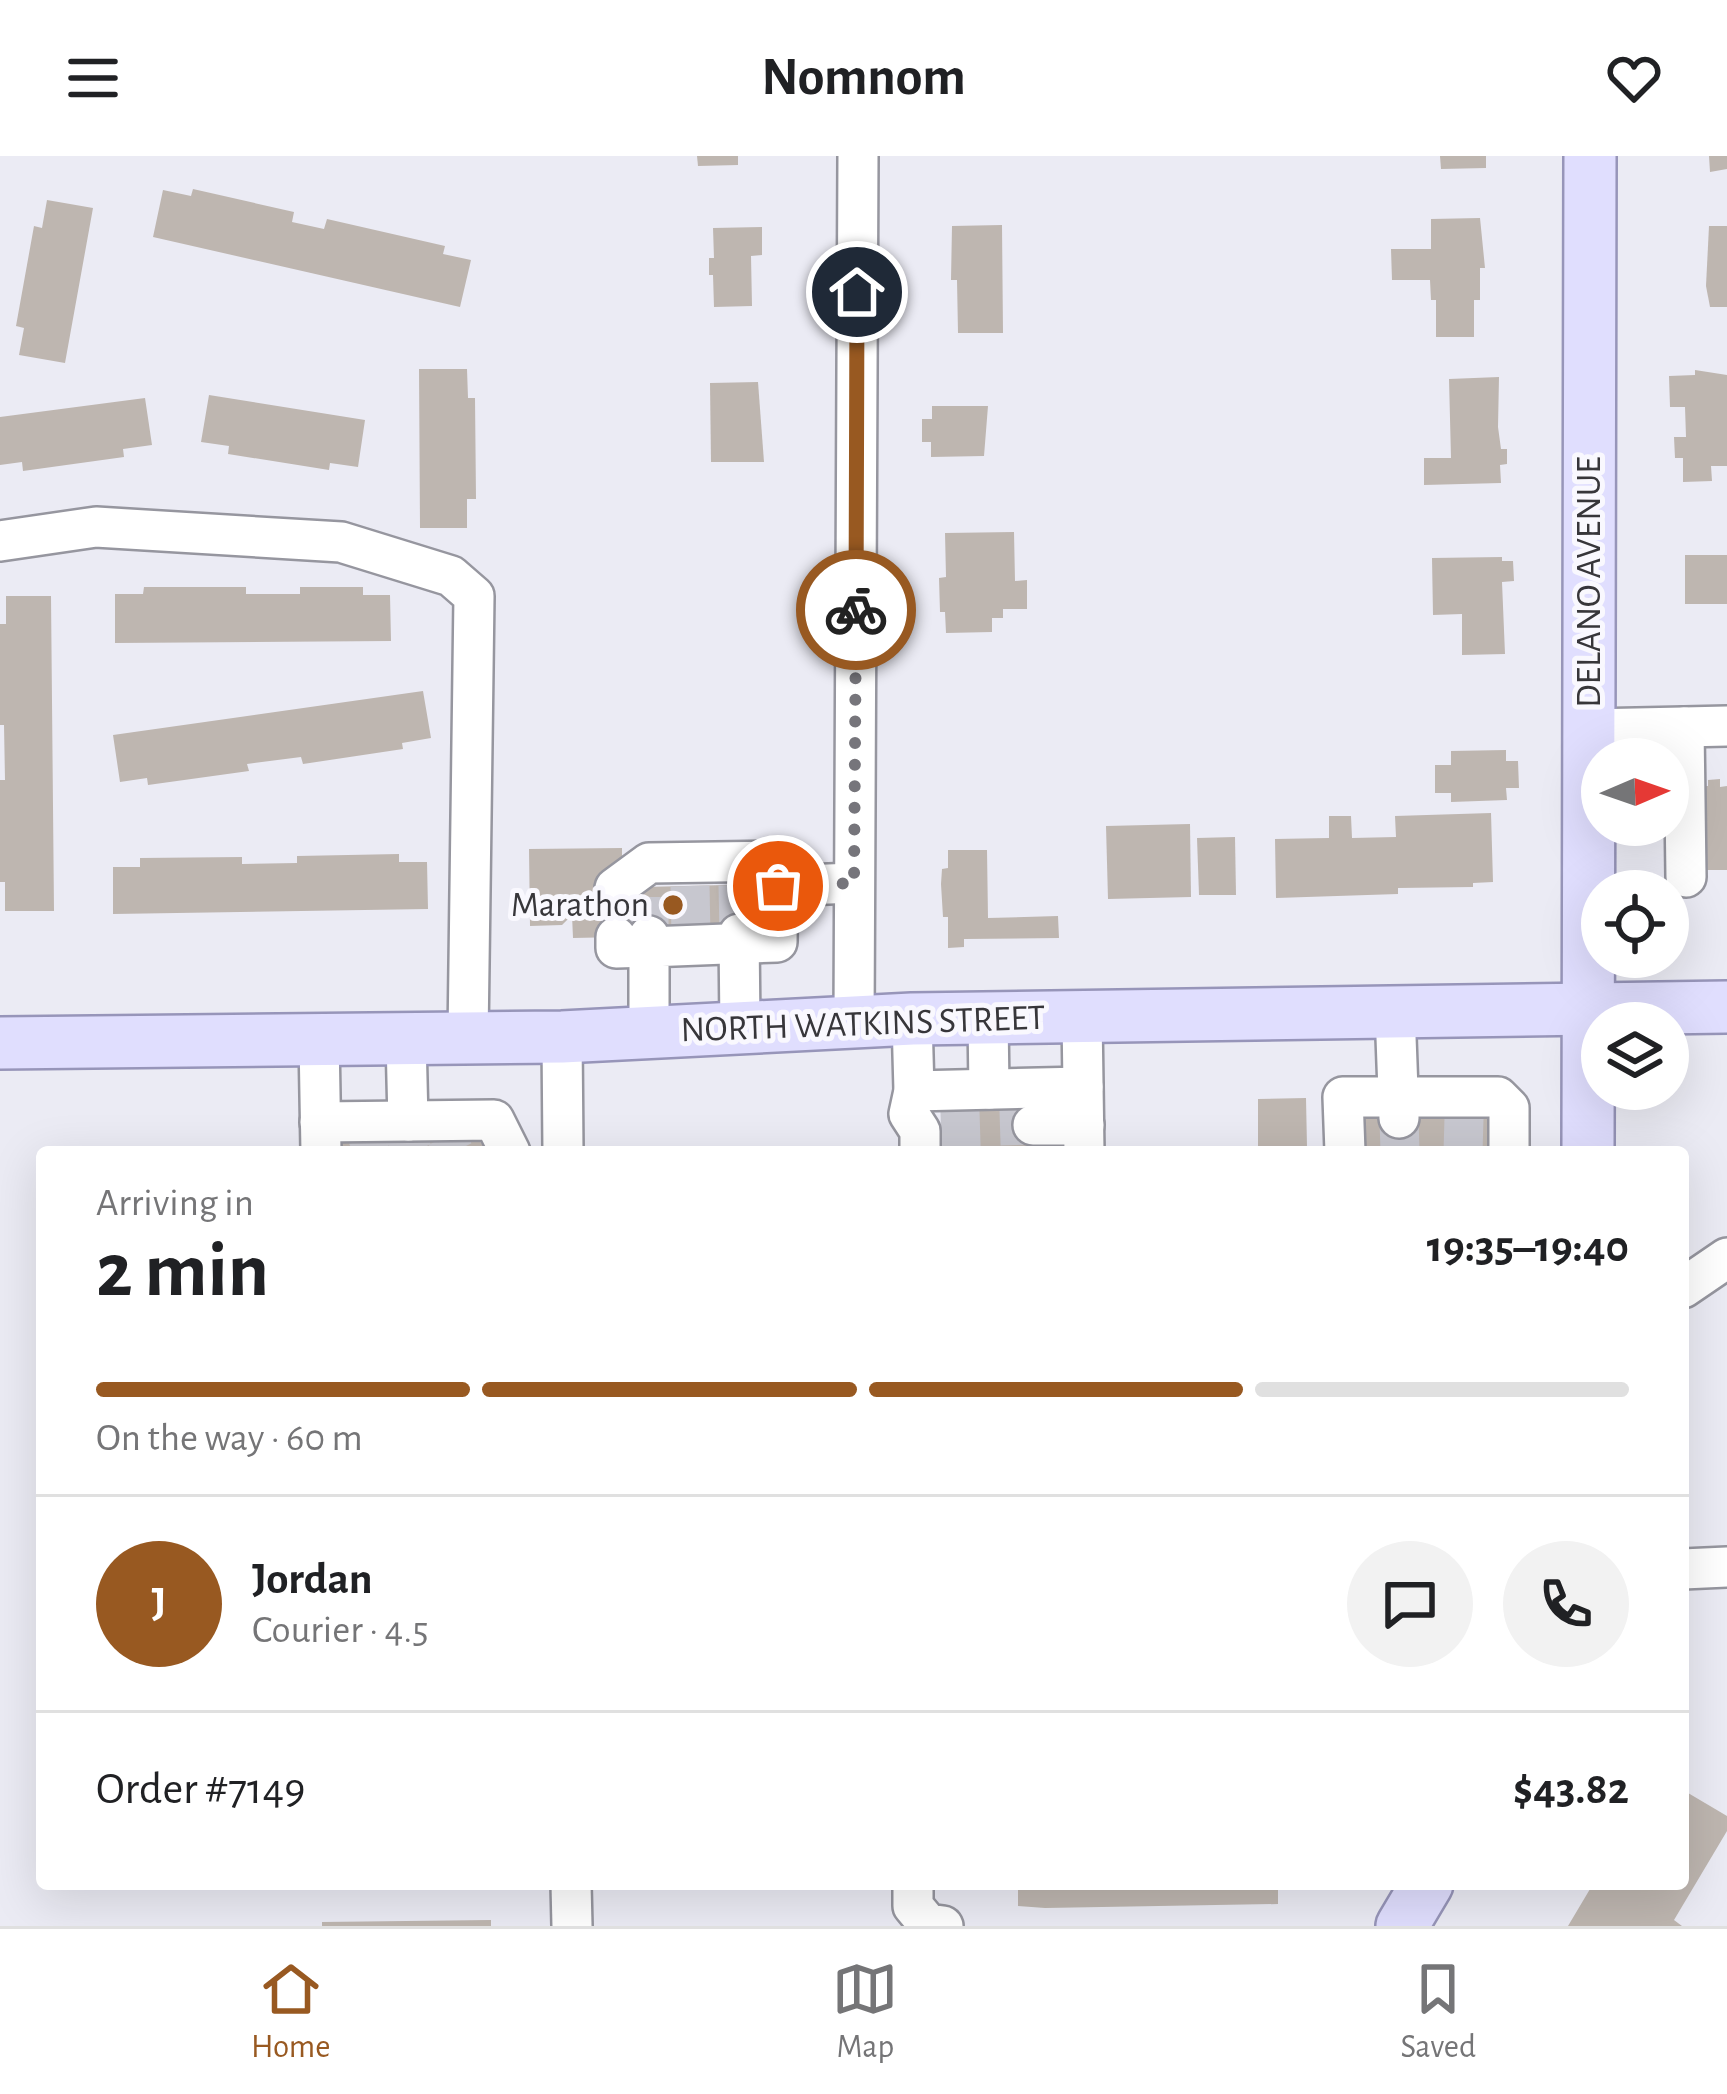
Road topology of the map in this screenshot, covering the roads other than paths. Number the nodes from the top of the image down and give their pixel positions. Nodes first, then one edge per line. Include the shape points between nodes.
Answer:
1 (858, 156) edge
2 (1590, 156) edge
3 (0, 541) edge
4 (1727, 726) edge
5 (1684, 727) junction
6 (1589, 729) junction
7 (1686, 870) edge
8 (751, 878) junction
9 (638, 879) dead end
10 (854, 883) junction
11 (739, 939) junction
12 (1588, 1002) edge
13 (1581, 1006) edge
14 (1689, 1006) edge
15 (1727, 1006) edge
16 (1396, 1010) junction
17 (1082, 1017) junction
18 (912, 1019) junction
19 (988, 1019) junction
20 (854, 1022) junction
21 (740, 1027) junction
22 (649, 1032) junction
23 (562, 1037) junction
24 (467, 1038) junction
25 (319, 1039) junction
26 (406, 1039) junction
27 (0, 1042) edge
28 (989, 1088) junction
29 (1399, 1108) junction
30 (1588, 1110) edge
31 (1084, 1121) edge
32 (1033, 1125) tunnel mouth
33 (916, 1128) edge
34 (385, 1130) edge
35 (507, 1146) edge
36 (563, 1146) edge
37 (1345, 1146) edge
38 (1508, 1146) edge
39 (1588, 1146) edge
40 (1727, 1258) edge
41 (1689, 1284) edge
42 (1689, 1568) edge
43 (1727, 1568) edge
44 (572, 1890) edge
45 (913, 1890) edge
46 (1423, 1890) edge
47 (572, 1926) edge
48 (944, 1926) edge
49 (1402, 1926) edge

1 - 10 street
2 - 6 main road, DELANO AVENUE
3 - 24 street via 96,527 341,542 452,576 474,596
4 - 5 street
5 - 6 street
5 - 7 street
6 - 12 main road, DELANO AVENUE
8 - 9 street
8 - 10 street
8 - 11 street via 777,942
10 - 20 street
11 - 21 street
11 - 22 street via 638,940
13 - 16 main road, NORTH WATKINS STREET
14 - 15 main road, NORTH WATKINS STREET
16 - 17 main road, NORTH WATKINS STREET
16 - 29 street
17 - 19 main road, NORTH WATKINS STREET
17 - 31 street
18 - 19 main road, NORTH WATKINS STREET
18 - 20 main road, NORTH WATKINS STREET
18 - 33 street
19 - 28 street
20 - 21 main road, NORTH WATKINS STREET
21 - 22 main road, NORTH WATKINS STREET
22 - 23 main road, NORTH WATKINS STREET
23 - 24 main road, NORTH WATKINS STREET
23 - 36 street
24 - 26 main road, NORTH WATKINS STREET
25 - 26 main road, NORTH WATKINS STREET
25 - 27 main road, NORTH WATKINS STREET
25 - 34 street
26 - 34 street
28 - 31 street
28 - 33 street
29 - 37 street via 1343,1097
29 - 38 street via 1464,1107 1498,1097 1509,1108
30 - 39 main road, DELANO AVENUE
31 - 32 street
34 - 35 street via 494,1120
40 - 41 street
42 - 43 street
44 - 47 street
45 - 48 street via 913,1906 928,1924
46 - 49 main road

